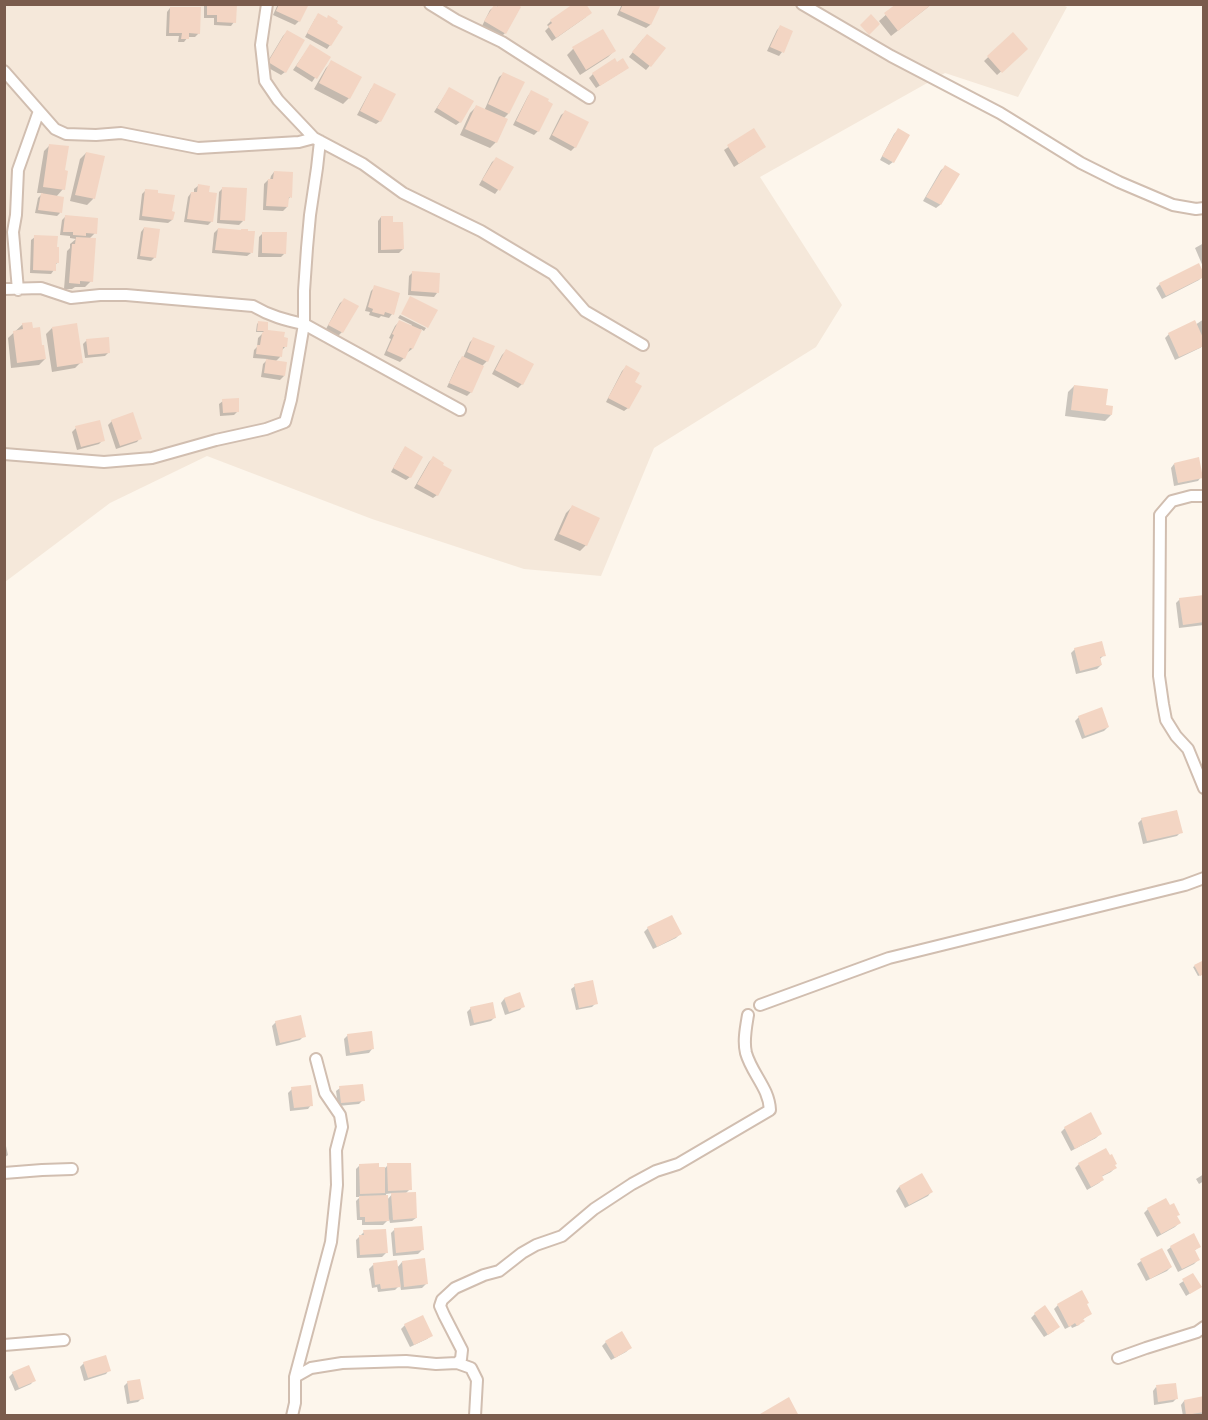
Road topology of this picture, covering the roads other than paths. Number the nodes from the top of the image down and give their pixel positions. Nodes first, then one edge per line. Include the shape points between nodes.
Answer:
1 (267, 4) edge
2 (430, 4) edge
3 (802, 4) edge
4 (4, 71) edge
5 (589, 98) dead end
6 (39, 111) junction
7 (316, 139) junction
8 (1203, 208) edge
9 (4, 290) edge
10 (18, 290) junction
11 (304, 324) junction
12 (643, 345) dead end
13 (460, 410) dead end
14 (4, 454) edge
15 (1203, 496) edge
16 (1203, 789) edge
17 (1203, 878) edge
18 (760, 1005) dead end
19 (748, 1015) dead end
20 (316, 1059) dead end
21 (72, 1169) dead end
22 (4, 1173) edge
23 (1203, 1327) edge
24 (64, 1340) dead end
25 (4, 1345) edge
26 (1118, 1358) dead end
27 (457, 1363) junction
28 (295, 1377) junction
29 (292, 1416) edge
30 (475, 1416) edge

1 - 7 street via 261,45 265,81
2 - 5 street via 502,42
3 - 8 street via 891,57 1000,113 1081,163 1173,205
4 - 6 street
6 - 7 street via 55,129 66,134 121,133 198,148
6 - 10 street via 18,170 12,232
7 - 11 street via 318,168 308,237
7 - 12 street via 363,164 403,193 481,231 553,274 585,311
9 - 10 street
10 - 11 street via 41,288 71,298 126,295 253,306 268,315
11 - 13 street
11 - 14 street via 285,422 152,458 104,462
15 - 16 street via 1172,501 1160,515 1159,676 1166,720 1188,749
17 - 18 street via 889,957
19 - 27 street via 746,1053 769,1098 770,1110 678,1164 632,1184 562,1236 536,1245 499,1271 455,1288 441,1306 462,1350
20 - 28 street via 325,1093 340,1115 342,1128 336,1150 338,1185 331,1242
21 - 22 street
23 - 26 street
24 - 25 street
27 - 28 street via 342,1363 311,1368
27 - 30 street via 471,1368 477,1380
28 - 29 street

